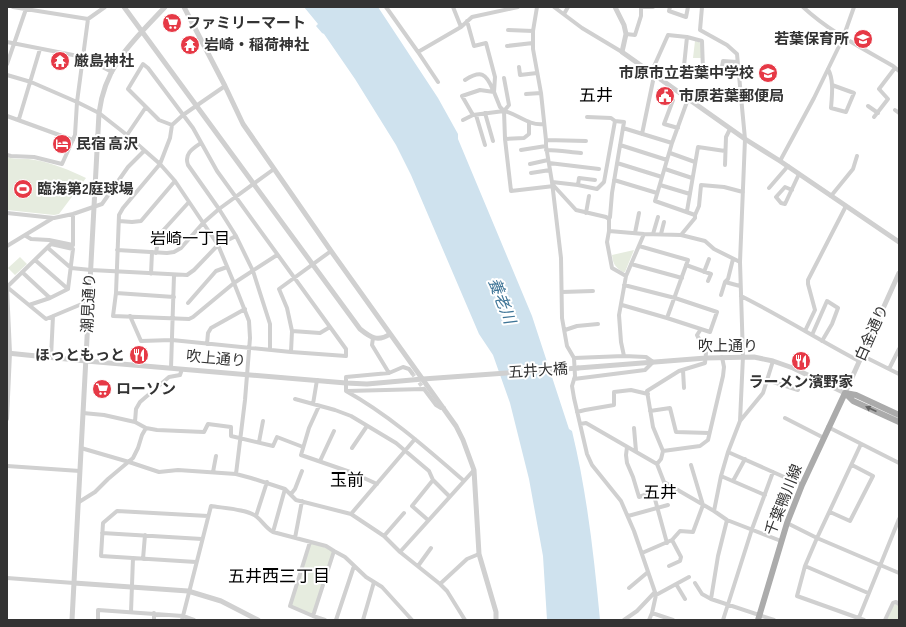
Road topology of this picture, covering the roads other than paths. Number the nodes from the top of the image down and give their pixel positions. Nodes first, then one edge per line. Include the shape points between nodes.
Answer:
1 (13, 7) edge
2 (105, 7) edge
3 (124, 7) edge
4 (165, 7) edge
5 (184, 7) edge
6 (386, 7) edge
7 (453, 7) edge
8 (492, 7) edge
9 (518, 7) edge
10 (537, 7) edge
11 (554, 7) edge
12 (568, 7) edge
13 (615, 7) edge
14 (641, 7) edge
15 (652, 7) edge
16 (670, 7) edge
17 (688, 7) edge
18 (702, 7) edge
19 (803, 7) edge
20 (854, 7) edge
21 (26, 9) junction
22 (492, 13) junction
23 (564, 14) junction
24 (88, 19) junction
25 (467, 21) junction
26 (460, 27) junction
27 (508, 30) dead end
28 (142, 31) junction
29 (533, 31) junction
30 (626, 34) junction
31 (686, 37) junction
32 (843, 38) junction
33 (7, 42) edge
34 (533, 43) junction
35 (14, 44) junction
36 (507, 46) dead end
37 (40, 49) junction
38 (418, 52) junction
39 (622, 52) junction
40 (83, 57) junction
41 (737, 62) junction
42 (7, 64) edge
43 (519, 68) dead end
44 (828, 69) junction
45 (897, 70) edge
46 (703, 71) junction
47 (112, 72) junction
48 (537, 73) junction
49 (721, 73) junction
50 (738, 74) junction
51 (7, 75) edge
52 (652, 75) junction
53 (504, 78) dead end
54 (465, 80) dead end
55 (31, 82) junction
56 (438, 82) dead end
57 (832, 85) junction
58 (225, 86) junction
59 (494, 92) junction
60 (541, 93) junction
61 (526, 94) dead end
62 (688, 99) junction
63 (674, 100) dead end
64 (77, 102) junction
65 (197, 106) junction
66 (868, 106) dead end
67 (146, 107) junction
68 (895, 110) dead end
69 (504, 111) junction
70 (99, 113) junction
71 (486, 113) junction
72 (899, 113) edge
73 (183, 115) junction
74 (475, 115) junction
75 (7, 116) edge
76 (587, 117) dead end
77 (19, 119) junction
78 (463, 120) dead end
79 (615, 121) junction
80 (529, 123) junction
81 (544, 124) junction
82 (172, 125) junction
83 (623, 128) junction
84 (678, 128) junction
85 (730, 129) junction
86 (642, 134) junction
87 (127, 135) junction
88 (505, 139) junction
89 (745, 139) junction
90 (73, 140) junction
91 (546, 140) junction
92 (493, 141) dead end
93 (586, 141) dead end
94 (201, 142) junction
95 (672, 143) junction
96 (485, 145) dead end
97 (620, 145) junction
98 (546, 148) junction
99 (521, 150) dead end
100 (144, 151) junction
101 (725, 151) junction
102 (582, 153) dead end
103 (670, 153) junction
104 (7, 155) edge
105 (857, 156) dead end
106 (667, 160) junction
107 (780, 161) junction
108 (548, 162) junction
109 (695, 162) junction
110 (617, 163) junction
111 (160, 164) junction
112 (530, 164) dead end
113 (725, 165) dead end
114 (788, 166) junction
115 (599, 169) dead end
116 (665, 169) junction
117 (274, 170) junction
118 (550, 170) junction
119 (531, 173) dead end
120 (799, 174) junction
121 (662, 177) junction
122 (692, 178) junction
123 (595, 180) dead end
124 (614, 180) junction
125 (175, 181) junction
126 (255, 184) junction
127 (552, 184) junction
128 (578, 185) junction
129 (660, 185) junction
130 (769, 188) dead end
131 (792, 190) dead end
132 (743, 192) junction
133 (657, 193) junction
134 (690, 194) junction
135 (589, 196) dead end
136 (831, 196) junction
137 (236, 198) junction
138 (189, 202) junction
139 (846, 206) junction
140 (94, 207) junction
141 (220, 209) junction
142 (687, 211) junction
143 (7, 213) edge
144 (586, 213) junction
145 (639, 213) dead end
146 (73, 214) junction
147 (696, 215) junction
148 (658, 217) dead end
149 (54, 218) junction
150 (609, 219) junction
151 (119, 221) junction
152 (664, 222) dead end
153 (203, 224) junction
154 (609, 230) junction
155 (635, 233) junction
156 (644, 234) junction
157 (653, 234) junction
158 (661, 234) junction
159 (681, 235) junction
160 (26, 236) junction
161 (236, 236) junction
162 (899, 242) edge
163 (218, 245) junction
164 (7, 246) edge
165 (639, 246) junction
166 (48, 248) junction
167 (117, 250) junction
168 (331, 251) junction
169 (154, 253) junction
170 (277, 255) junction
171 (733, 258) junction
172 (709, 259) dead end
173 (35, 260) junction
174 (740, 262) junction
175 (631, 264) junction
176 (314, 265) junction
177 (686, 265) junction
178 (227, 266) junction
179 (71, 268) junction
180 (91, 270) junction
181 (253, 271) junction
182 (22, 272) junction
183 (116, 272) junction
184 (704, 272) junction
185 (899, 273) edge
186 (151, 274) junction
187 (174, 275) junction
188 (626, 276) junction
189 (682, 278) junction
190 (294, 279) junction
191 (708, 281) dead end
192 (725, 282) junction
193 (234, 283) junction
194 (624, 285) junction
195 (740, 286) junction
196 (7, 287) edge
197 (68, 289) junction
198 (562, 292) junction
199 (593, 292) dead end
200 (116, 293) junction
201 (721, 295) dead end
202 (741, 296) junction
203 (174, 297) junction
204 (50, 298) junction
205 (675, 298) junction
206 (89, 301) junction
207 (188, 303) dead end
208 (29, 305) junction
209 (622, 305) junction
210 (245, 309) junction
211 (53, 316) junction
212 (130, 316) junction
213 (667, 318) junction
214 (172, 319) junction
215 (598, 324) dead end
216 (330, 327) junction
217 (701, 329) junction
218 (565, 330) junction
219 (292, 331) junction
220 (805, 331) junction
221 (390, 334) junction
222 (812, 335) junction
223 (373, 338) junction
224 (172, 340) junction
225 (822, 341) junction
226 (207, 344) junction
227 (249, 348) junction
228 (899, 349) edge
229 (270, 350) junction
230 (291, 352) junction
231 (9, 353) edge
232 (624, 356) junction
233 (743, 356) junction
234 (51, 357) junction
235 (722, 357) junction
236 (574, 358) junction
237 (706, 358) junction
238 (860, 358) junction
239 (86, 361) junction
240 (773, 361) junction
241 (653, 362) junction
242 (171, 368) junction
243 (182, 369) junction
244 (889, 369) junction
245 (683, 370) junction
246 (389, 372) junction
247 (412, 373) tunnel mouth
248 (246, 374) junction
249 (899, 374) edge
250 (423, 379) junction
251 (574, 379) junction
252 (317, 380) junction
253 (767, 380) junction
254 (346, 383) junction
255 (684, 388) dead end
256 (798, 390) dead end
257 (346, 391) junction
258 (845, 393) junction
259 (648, 394) junction
260 (295, 399) dead end
261 (313, 404) junction
262 (319, 406) junction
263 (444, 408) junction
264 (650, 411) junction
265 (577, 412) junction
266 (83, 413) junction
267 (899, 414) edge
268 (785, 418) dead end
269 (7, 419) edge
270 (263, 421) dead end
271 (740, 421) junction
272 (135, 422) junction
273 (899, 422) edge
274 (580, 424) junction
275 (367, 426) junction
276 (146, 428) junction
277 (634, 428) dead end
278 (828, 428) junction
279 (334, 431) dead end
280 (709, 433) junction
281 (240, 438) junction
282 (824, 438) junction
283 (415, 439) junction
284 (259, 442) junction
285 (861, 444) junction
286 (303, 447) junction
287 (627, 447) junction
288 (81, 448) junction
289 (352, 448) dead end
290 (406, 451) junction
291 (663, 451) junction
292 (636, 452) junction
293 (728, 452) junction
294 (216, 456) dead end
295 (744, 459) junction
296 (320, 461) junction
297 (129, 462) junction
298 (899, 463) edge
299 (657, 464) junction
300 (852, 465) junction
301 (7, 466) edge
302 (691, 466) dead end
303 (474, 470) junction
304 (80, 471) junction
305 (302, 471) dead end
306 (213, 472) junction
307 (773, 472) junction
308 (236, 474) junction
309 (721, 476) junction
310 (434, 480) junction
311 (463, 480) junction
312 (267, 482) junction
313 (733, 482) junction
314 (377, 484) junction
315 (802, 484) junction
316 (285, 489) junction
317 (291, 494) junction
318 (765, 495) junction
319 (449, 496) junction
320 (302, 501) junction
321 (79, 502) junction
322 (668, 505) dead end
323 (703, 505) junction
324 (658, 508) junction
325 (714, 511) junction
326 (830, 512) junction
327 (404, 513) dead end
328 (351, 514) junction
329 (208, 516) junction
330 (256, 516) junction
331 (628, 516) junction
332 (899, 519) edge
333 (428, 520) junction
334 (727, 520) junction
335 (787, 523) junction
336 (752, 529) junction
337 (273, 532) junction
338 (102, 533) junction
339 (145, 535) junction
340 (384, 536) junction
341 (295, 538) junction
342 (817, 538) junction
343 (202, 539) junction
344 (672, 540) junction
345 (781, 541) junction
346 (310, 542) junction
347 (667, 543) junction
348 (431, 548) dead end
349 (334, 551) junction
350 (400, 552) junction
351 (642, 553) junction
352 (479, 554) junction
353 (133, 558) junction
354 (143, 559) junction
355 (196, 562) junction
356 (880, 565) junction
357 (354, 566) junction
358 (418, 566) junction
359 (669, 566) dead end
360 (805, 566) junction
361 (648, 572) junction
362 (899, 573) edge
363 (689, 576) dead end
364 (7, 578) edge
365 (374, 582) junction
366 (74, 583) junction
367 (695, 583) dead end
368 (440, 584) junction
369 (676, 584) junction
370 (132, 587) junction
371 (629, 588) dead end
372 (188, 591) junction
373 (868, 593) junction
374 (655, 594) junction
375 (685, 599) dead end
376 (711, 599) junction
377 (899, 604) edge
378 (728, 605) junction
379 (131, 612) junction
380 (154, 613) junction
381 (652, 613) junction
382 (313, 616) junction
383 (182, 618) edge
384 (758, 618) edge
385 (859, 619) edge
386 (72, 620) edge
387 (98, 620) edge
388 (154, 620) edge
389 (194, 620) edge
390 (258, 620) edge
391 (325, 620) edge
392 (336, 620) edge
393 (364, 620) edge
394 (412, 620) edge
395 (465, 620) edge
396 (496, 620) edge
397 (624, 620) edge
398 (649, 620) edge
399 (673, 620) edge
400 (723, 620) edge
401 (774, 620) edge
402 (864, 620) edge
403 (885, 620) edge

1 - 21 street
2 - 24 street
3 - 28 street
4 - 28 street, 潮見通り
5 - 58 street
6 - 38 street
7 - 26 street
8 - 22 street
9 - 22 street
10 - 29 street
11 - 23 street
12 - 23 street
13 - 30 street
14 - 15 street
14 - 30 street via 635,35
16 - 17 street via 669,11 686,17
18 - 41 street via 700,30 727,45 737,54
19 - 32 street
20 - 32 street
21 - 24 street
21 - 35 street
22 - 25 street via 472,17
23 - 39 street
24 - 40 street
25 - 26 street
25 - 59 street via 474,46 486,43 495,77
26 - 38 street
27 - 29 street
28 - 47 street, 潮見通り via 119,59
28 - 65 street
29 - 34 street
30 - 39 street
31 - 46 street via 702,41
31 - 46 street via 684,66
31 - 52 street via 668,35
32 - 44 street
32 - 45 street
33 - 35 street
34 - 36 street
34 - 48 street
35 - 37 street
35 - 42 street
37 - 40 street
37 - 55 street
38 - 56 street
39 - 52 street
40 - 47 street
40 - 64 street
41 - 49 street via 723,61
41 - 50 street
43 - 48 street via 520,75
44 - 57 street via 832,76
44 - 107 street
45 - 66 street via 879,89 888,99 876,115
46 - 49 street
47 - 70 street, 潮見通り via 101,98
48 - 60 street
49 - 50 street
50 - 89 street
51 - 55 street
52 - 62 street
52 - 86 street
53 - 69 street via 509,105
54 - 59 street via 483,74
55 - 64 street
55 - 77 street
57 - 57 street via 831,108 846,112 854,93
58 - 65 street
58 - 117 street via 243,124
59 - 69 street
59 - 74 street via 480,90 462,96
60 - 61 street
60 - 81 street
62 - 84 street
62 - 85 street
63 - 84 street via 664,124
64 - 70 street
64 - 90 street
65 - 73 street
65 - 126 street
67 - 73 street via 128,89 143,64
67 - 82 street via 159,120
67 - 87 street
68 - 72 street
69 - 71 street
69 - 80 street
69 - 88 street
70 - 87 street
70 - 140 street, 潮見通り
71 - 74 street
71 - 92 street
73 - 82 street
73 - 94 street
74 - 78 street
74 - 96 street
75 - 77 street
76 - 79 street via 611,118
77 - 90 street
79 - 83 street via 624,122
79 - 128 street via 604,182 597,189
80 - 81 street
80 - 88 street via 529,134 524,138
81 - 91 street
82 - 111 street
83 - 86 street
83 - 97 street
84 - 95 street
85 - 89 street
85 - 101 street via 726,137
86 - 95 street
87 - 100 street
88 - 127 street via 511,191
89 - 107 street
89 - 132 street
90 - 104 street via 62,164 34,157
91 - 93 street
91 - 98 street
94 - 137 street
94 - 141 street via 192,149 186,160
95 - 103 street
97 - 106 street
97 - 110 street
98 - 99 street
98 - 102 street
98 - 108 street
100 - 111 street
100 - 140 street via 128,167 102,204
101 - 109 street via 698,147
101 - 113 street
103 - 106 street
103 - 109 street
105 - 136 street via 853,169
106 - 116 street
107 - 114 street
108 - 112 street
108 - 115 street
108 - 118 street
109 - 122 street
110 - 121 street
110 - 124 street
111 - 125 street
111 - 151 street via 123,208
114 - 120 street
114 - 130 street
116 - 121 street
116 - 122 street
117 - 126 street
117 - 168 street
118 - 119 street
118 - 127 street
120 - 131 street
120 - 136 street
121 - 129 street
122 - 134 street
123 - 128 street via 579,178
124 - 133 street
124 - 150 street
125 - 138 street
125 - 151 street via 141,221
126 - 137 street
126 - 176 street
127 - 128 street
127 - 144 street via 576,210
127 - 198 street
129 - 133 street
129 - 134 street
132 - 147 street via 701,185
132 - 174 street
133 - 142 street via 655,200
134 - 142 street
135 - 144 street
136 - 139 street
137 - 141 street
137 - 170 street
138 - 153 street
138 - 169 street via 159,235
139 - 162 street
139 - 220 street via 808,280 815,310
140 - 146 street
140 - 180 street, 潮見通り
141 - 153 street
141 - 161 street
142 - 147 street
143 - 149 street
144 - 150 street
145 - 155 street
146 - 149 street
146 - 160 street via 73,245 30,239
147 - 159 street
148 - 157 street
149 - 160 street
150 - 154 street
151 - 167 street
152 - 158 street
153 - 163 street
153 - 169 street via 181,248 174,252
154 - 155 street
154 - 188 street via 607,242 612,268
155 - 156 street
156 - 157 street
156 - 165 street
157 - 158 street
158 - 159 street
159 - 171 street via 705,241 714,249
160 - 164 street
161 - 163 street
161 - 181 street
163 - 178 street
163 - 187 street via 187,275
165 - 175 street
165 - 177 street via 688,260
166 - 173 street
166 - 179 street
166 - 179 street via 51,244 73,249
167 - 169 street
167 - 183 street
168 - 176 street
168 - 221 street
169 - 186 street
170 - 181 street
170 - 190 street
171 - 174 street
171 - 192 street
172 - 184 street
173 - 182 street
173 - 197 street
174 - 195 street
175 - 188 street
175 - 189 street
176 - 190 street
176 - 223 street via 360,329
177 - 184 street
177 - 189 street
178 - 193 street
178 - 207 street via 216,271
179 - 180 street
179 - 197 street
180 - 183 street
180 - 206 street, 潮見通り
181 - 193 street
181 - 229 street via 270,324
182 - 196 street
182 - 204 street
183 - 186 street
183 - 200 street
184 - 191 street via 711,274
185 - 238 street, 白金通り
186 - 187 street
187 - 203 street
188 - 194 street
189 - 205 street
190 - 216 street
190 - 219 street via 279,290 287,308
192 - 195 street
192 - 201 street
193 - 210 street
193 - 214 street via 193,317 184,320
194 - 205 street
194 - 209 street
195 - 202 street
196 - 208 street
196 - 231 street
197 - 204 street
198 - 199 street
198 - 218 street via 562,318
200 - 203 street
200 - 212 street via 113,316
202 - 220 street
202 - 233 street
203 - 214 street
204 - 208 street
205 - 213 street
205 - 217 street via 717,312 710,332
206 - 211 street
206 - 239 street, 潮見通り
208 - 211 street via 46,319
209 - 213 street
209 - 232 street via 621,342
210 - 226 street via 211,328
210 - 227 street via 249,321
211 - 234 street
212 - 214 street
212 - 224 street via 141,341
213 - 217 street
214 - 224 street
215 - 218 street
216 - 219 street via 320,333
216 - 230 street via 346,349 346,356
217 - 237 street via 698,335
218 - 236 street via 567,346
219 - 230 street
220 - 222 street
221 - 223 street via 385,338
221 - 250 street
222 - 225 street
222 - 225 street via 827,301 838,308
223 - 246 street via 372,345
224 - 226 street
224 - 242 street
225 - 238 street
226 - 227 street
227 - 229 street
227 - 248 street
228 - 244 street
229 - 230 street
231 - 234 street, 吹上通り
231 - 269 street
232 - 236 street
232 - 241 street via 646,357
233 - 235 street, 吹上通り
233 - 240 street, 吹上通り
233 - 271 street
234 - 239 street, 吹上通り
235 - 237 street, 吹上通り
235 - 280 street via 723,376
236 - 251 street
237 - 241 street, 吹上通り
237 - 245 street via 705,363
238 - 244 street
238 - 258 street, 白金通り
239 - 242 street, 吹上通り
239 - 266 street, 潮見通り
240 - 253 street
240 - 258 street, 吹上通り
241 - 250 street, 五井大橋, bridge
241 - 251 street via 645,370
242 - 243 street, 吹上通り
243 - 248 street, 吹上通り
243 - 272 street via 180,375 169,378 140,402 136,409
244 - 249 street
245 - 255 street
245 - 259 street via 647,391
246 - 247 street via 406,367
246 - 254 street via 346,377
248 - 252 street, 吹上通り
248 - 281 street
250 - 254 street, 吹上通り
250 - 263 street
251 - 265 street via 572,386
252 - 254 street, 吹上通り
252 - 261 street
253 - 256 street
253 - 271 street via 763,394
254 - 257 street
257 - 263 street via 424,389 436,405
257 - 283 street via 398,424
258 - 267 main road, 吹上通り via 856,395
273 -> 258 main road, 吹上通り via 853,401
258 - 278 main road, 千葉鴨川線
259 - 264 street
259 - 265 street via 631,390 614,392 614,405
260 - 261 street
261 - 262 street
262 - 275 street via 351,416
262 - 286 street
263 - 303 street via 463,440
264 - 280 street via 670,408 676,432
264 - 291 street via 653,427
265 - 274 street
266 - 272 street
266 - 288 street, 潮見通り
268 - 282 street
270 - 284 street
271 - 293 street
272 - 276 street
274 - 287 street via 586,423
274 - 331 street via 592,465 621,501
275 - 289 street
275 - 290 street
276 - 281 street via 204,432 208,424 231,427 231,436
276 - 297 street
277 - 292 street
278 - 282 main road, 千葉鴨川線
278 - 285 street
279 - 296 street
280 - 291 street via 708,440 700,446
281 - 284 street
281 - 308 street
282 - 315 main road, 千葉鴨川線
283 - 290 street
283 - 311 street
284 - 286 street via 273,446 277,437
285 - 298 street
285 - 300 street
286 - 296 street via 301,454
287 - 292 street
287 - 324 street via 626,463 639,497 653,492
288 - 297 street
288 - 304 street, 潮見通り
290 - 310 street via 429,471
290 - 314 street
291 - 299 street
292 - 299 street
293 - 295 street
293 - 309 street
294 - 306 street
295 - 307 street
295 - 313 street
296 - 314 street
297 - 306 street via 159,472
297 - 321 street via 95,492
299 - 323 street via 664,482
300 - 326 street
300 - 326 street via 873,476 850,521
301 - 304 street
302 - 323 street
303 - 311 street
303 - 352 street
304 - 321 street, 潮見通り
305 - 317 street
306 - 308 street
307 - 315 street
307 - 318 street
308 - 312 street
309 - 313 street
309 - 325 street
310 - 319 street
310 - 333 street via 412,506
311 - 319 street
312 - 316 street
312 - 330 street
313 - 318 street
314 - 328 street
315 - 335 main road, 千葉鴨川線
316 - 317 street
316 - 337 street
317 - 320 street via 296,500
318 - 336 street
319 - 333 street
320 - 328 street
320 - 341 street
321 - 366 street, 潮見通り
322 - 324 street
323 - 325 street
323 - 344 street via 693,532 680,531
324 - 331 street
324 - 347 street
325 - 334 street
326 - 342 street
327 - 340 street
328 - 340 street
329 - 330 street via 211,506 234,509
329 - 338 street via 118,510 103,523
329 - 343 street
330 - 337 street
331 - 351 street
332 - 356 street
333 - 350 street
334 - 336 street
334 - 376 street
335 - 342 street
335 - 345 main road, 千葉鴨川線
336 - 345 street
336 - 378 street
337 - 341 street
338 - 339 street
338 - 353 street via 101,556
339 - 343 street
339 - 354 street
340 - 350 street
341 - 346 street
342 - 356 street
342 - 360 street
343 - 355 street
344 - 347 street
344 - 359 street via 681,557 680,561
345 - 384 main road, 千葉鴨川線
346 - 349 street
346 - 382 street via 290,606
347 - 351 street
348 - 358 street
349 - 357 street
349 - 382 street
350 - 358 street
351 - 361 street
352 - 368 street via 467,559
352 - 396 street
353 - 354 street
353 - 370 street
354 - 355 street
355 - 372 street
356 - 362 street
356 - 373 street
357 - 365 street
357 - 392 street
358 - 368 street
360 - 373 street
360 - 385 street via 797,596
361 - 371 street
361 - 374 street
363 - 369 street
364 - 366 street
365 - 393 street
365 - 394 street via 382,587
366 - 370 street
366 - 386 street, 潮見通り
367 - 376 street via 702,594
368 - 395 street
369 - 374 street
369 - 375 street
370 - 372 street
370 - 379 street
372 - 383 street
372 - 390 street via 221,601
373 - 385 street
374 - 381 street
374 - 397 street
376 - 378 street
377 - 403 street via 893,603
378 - 384 street
378 - 400 street
379 - 380 street
379 - 387 street via 98,610
380 - 383 street
380 - 388 street
381 - 398 street
381 - 399 street
382 - 391 street
383 - 389 street
384 - 401 street
385 - 402 street

